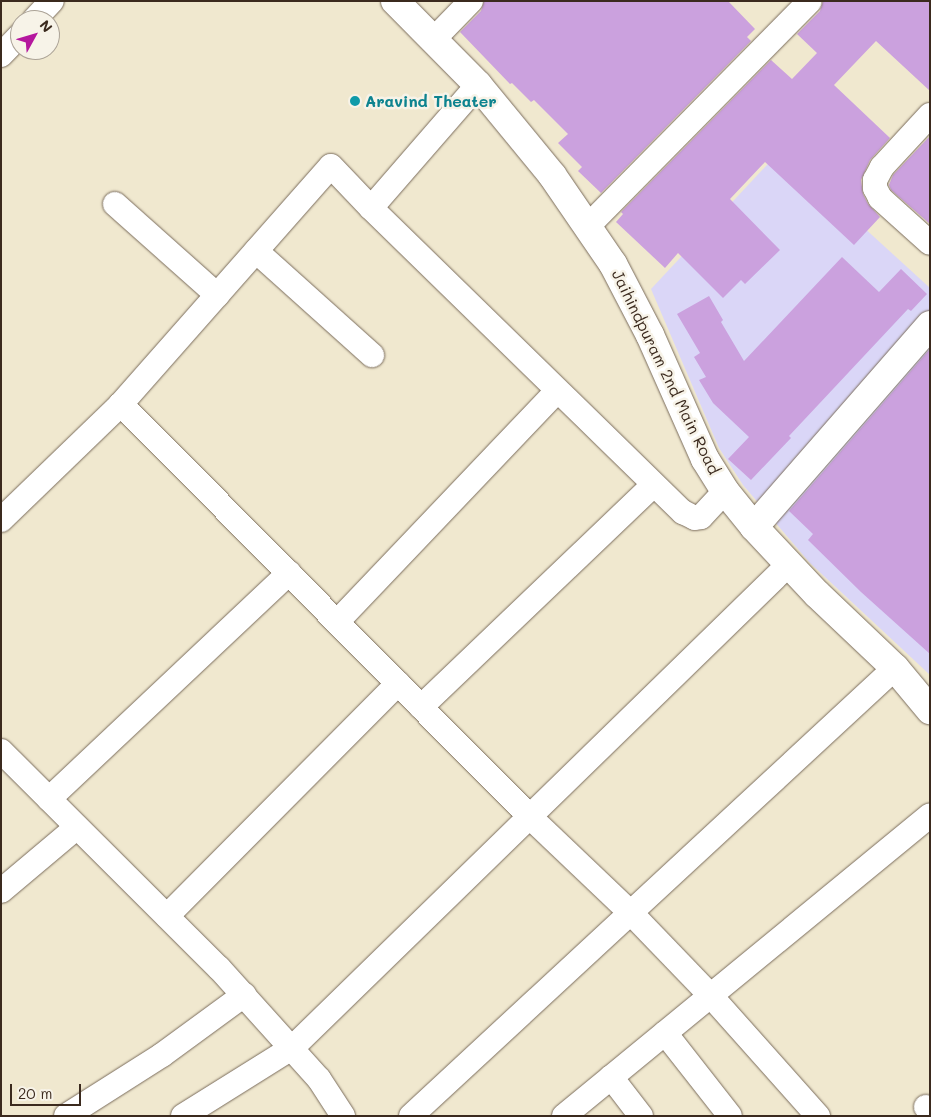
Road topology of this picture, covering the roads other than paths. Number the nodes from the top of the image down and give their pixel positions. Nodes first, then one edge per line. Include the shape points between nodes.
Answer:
1 (395, 1) edge
2 (471, 1) edge
3 (810, 1) edge
4 (434, 39) junction
5 (10, 46) edge
6 (1, 55) edge
7 (478, 85) junction
8 (930, 115) edge
9 (115, 204) dead end
10 (371, 208) junction
11 (586, 227) junction
12 (930, 243) edge
13 (256, 251) junction
14 (217, 295) junction
15 (930, 325) edge
16 (372, 355) dead end
17 (557, 391) junction
18 (121, 404) junction
19 (653, 485) junction
20 (725, 491) junction
21 (1, 520) edge
22 (754, 527) junction
23 (789, 564) junction
24 (289, 574) junction
25 (337, 622) junction
26 (895, 668) junction
27 (398, 683) junction
28 (421, 707) junction
29 (930, 710) edge
30 (1, 751) edge
31 (49, 799) junction
32 (930, 815) edge
33 (530, 817) junction
34 (77, 827) junction
35 (1, 891) edge
36 (632, 914) junction
37 (167, 916) junction
38 (244, 995) junction
39 (711, 996) junction
40 (665, 1033) junction
41 (292, 1048) junction
42 (611, 1077) junction
43 (66, 1116) edge
44 (183, 1116) edge
45 (343, 1116) edge
46 (411, 1116) edge
47 (564, 1116) edge
48 (641, 1116) edge
49 (730, 1116) edge
50 (818, 1116) edge

1 - 4 street, Jaihindpuram 2nd Main Road
2 - 4 street
3 - 11 street
4 - 7 street, Jaihindpuram 2nd Main Road
5 - 6 street
7 - 10 street
7 - 11 street, Jaihindpuram 2nd Main Road via 552,175
8 - 12 street via 874,180 880,198
9 - 14 street
10 - 13 street via 331,166
10 - 17 street
11 - 20 street, Jaihindpuram 2nd Main Road via 613,264 650,335 705,459
13 - 14 street
13 - 16 street
14 - 18 street
15 - 22 street
17 - 19 street
17 - 25 street
18 - 21 street
18 - 24 street
19 - 20 street via 683,512 695,518 701,517
19 - 28 street
20 - 22 street, Jaihindpuram 2nd Main Road
22 - 23 street, Jaihindpuram 2nd Main Road
23 - 26 street, Jaihindpuram 2nd Main Road
23 - 33 street
24 - 25 street
24 - 31 street
25 - 27 street
26 - 29 street, Jaihindpuram 2nd Main Road
26 - 36 street
27 - 28 street
27 - 37 street
28 - 33 street
30 - 31 street
31 - 34 street
32 - 39 street
33 - 36 street
33 - 41 street
34 - 35 street
34 - 37 street
36 - 39 street
36 - 46 street
37 - 38 street
38 - 41 street
38 - 43 street via 162,1055
39 - 40 street
39 - 50 street
40 - 42 street
40 - 49 street
41 - 44 street
41 - 45 street via 319,1079
42 - 47 street
42 - 48 street

